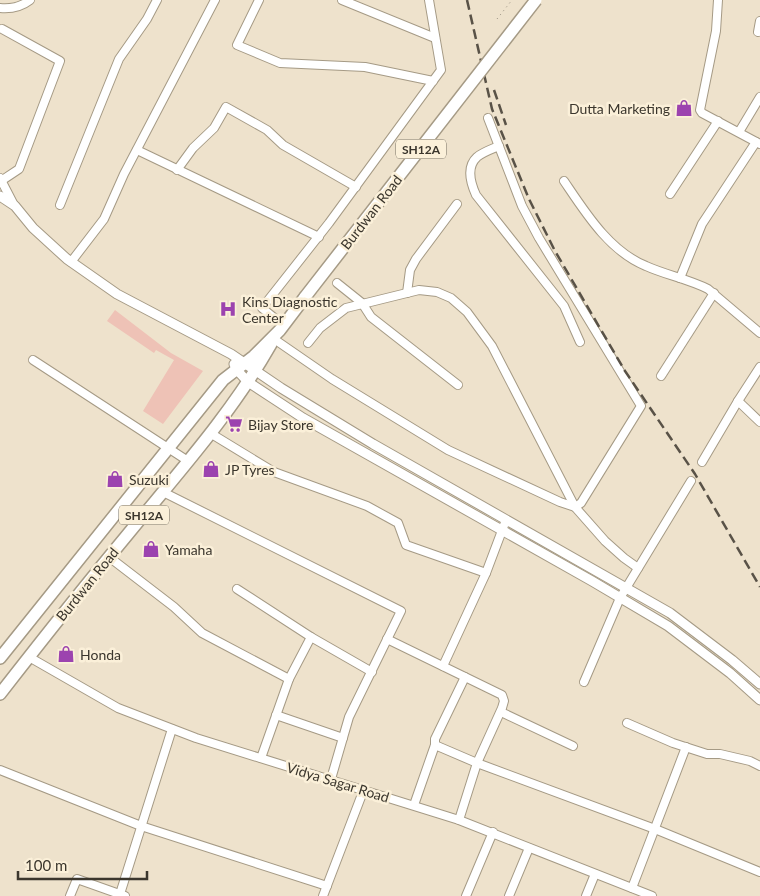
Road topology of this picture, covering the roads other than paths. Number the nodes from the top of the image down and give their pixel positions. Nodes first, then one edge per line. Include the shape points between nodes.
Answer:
1 (30, 0) edge
2 (157, 0) edge
3 (215, 0) edge
4 (259, 0) edge
5 (342, 0) edge
6 (536, 0) edge
7 (718, 0) edge
8 (431, 1) edge
9 (0, 8) edge
10 (760, 21) edge
11 (2, 29) dead end
12 (758, 32) dead end
13 (436, 38) junction
14 (433, 81) junction
15 (760, 97) edge
16 (488, 118) dead end
17 (718, 121) junction
18 (739, 132) junction
19 (758, 143) edge
20 (499, 146) junction
21 (137, 150) junction
22 (177, 170) junction
23 (1, 179) edge
24 (564, 181) dead end
25 (356, 187) junction
26 (670, 194) dead end
27 (0, 196) edge
28 (457, 204) dead end
29 (15, 206) junction
30 (60, 206) dead end
31 (319, 236) junction
32 (71, 262) junction
33 (680, 278) junction
34 (337, 283) dead end
35 (407, 293) junction
36 (714, 293) junction
37 (362, 303) junction
38 (279, 331) junction
39 (760, 333) edge
40 (580, 342) dead end
41 (308, 343) dead end
42 (33, 360) dead end
43 (240, 366) junction
44 (760, 367) edge
45 (256, 371) junction
46 (661, 376) dead end
47 (248, 382) junction
48 (458, 385) dead end
49 (738, 401) junction
50 (760, 422) edge
51 (210, 433) junction
52 (169, 447) junction
53 (188, 461) junction
54 (702, 462) dead end
55 (691, 481) dead end
56 (163, 492) junction
57 (575, 507) junction
58 (506, 520) junction
59 (502, 530) junction
60 (109, 557) junction
61 (638, 568) junction
62 (486, 573) junction
63 (626, 588) junction
64 (237, 589) dead end
65 (620, 598) junction
66 (311, 637) junction
67 (388, 640) junction
68 (29, 657) junction
69 (0, 658) edge
70 (443, 666) junction
71 (372, 672) junction
72 (465, 677) junction
73 (289, 679) junction
74 (584, 682) dead end
75 (760, 684) edge
76 (0, 694) edge
77 (760, 700) edge
78 (501, 712) junction
79 (276, 715) junction
80 (627, 724) dead end
81 (172, 729) junction
82 (343, 738) junction
83 (435, 745) junction
84 (573, 746) dead end
85 (686, 747) junction
86 (261, 758) junction
87 (477, 763) junction
88 (760, 766) edge
89 (0, 770) edge
90 (331, 779) junction
91 (364, 789) junction
92 (414, 806) junction
93 (459, 820) junction
94 (142, 826) junction
95 (655, 829) junction
96 (493, 832) junction
97 (529, 848) junction
98 (760, 872) edge
99 (595, 874) junction
100 (327, 886) junction
101 (632, 888) junction
102 (122, 895) edge
103 (70, 896) edge
104 (323, 896) edge
105 (466, 896) edge
106 (509, 896) edge
107 (586, 896) edge
108 (652, 896) edge

1 - 9 street via 9,9
2 - 30 street via 119,59
3 - 21 street
4 - 14 street via 237,45 280,63 365,67
5 - 13 street
6 - 38 main road, Burdwan Road / SH12A, bridge
7 - 17 street via 716,31 700,110
8 - 13 street
10 - 12 street
11 - 23 street via 60,61 19,169
13 - 14 street via 441,70
14 - 25 street
15 - 18 street
16 - 20 street
17 - 18 street
17 - 26 street
18 - 19 street
19 - 33 street via 702,224
20 - 40 street via 477,157 470,172 471,184 476,195 564,306
20 - 57 street via 522,206 539,238 641,406 582,504
21 - 22 street
21 - 32 street via 104,219
22 - 25 street via 193,148 214,128 226,106 267,130 283,145
22 - 31 street
23 - 29 street
24 - 33 street via 604,235 624,253 644,266
25 - 31 street
27 - 29 street
28 - 35 street via 416,259 410,270
29 - 32 street via 33,228
31 - 38 street via 262,308
32 - 43 street via 117,294 231,354
33 - 36 street
34 - 37 street
35 - 37 street
35 - 57 street via 419,290 437,292 467,312 492,346
36 - 39 street
36 - 46 street
37 - 41 street via 335,315
37 - 48 street via 371,317
38 - 43 main road, Burdwan Road / SH12A
38 - 45 main road, Burdwan Road / SH12A
38 - 57 street via 332,379 448,450
42 - 52 street
43 - 45 street
43 - 47 street
43 - 52 main road, Burdwan Road / SH12A via 223,380
44 - 49 street
45 - 47 main road, Burdwan Road / SH12A
45 - 58 street via 373,444
47 - 51 main road, Burdwan Road / SH12A
47 - 59 street via 302,418
49 - 50 street
49 - 54 street
51 - 53 main road, Burdwan Road / SH12A
51 - 62 street via 274,472 367,506 398,523 406,545
52 - 53 street
52 - 69 main road, Burdwan Road / SH12A
53 - 56 main road, Burdwan Road / SH12A
55 - 61 street
56 - 60 main road, Burdwan Road / SH12A
56 - 67 street via 401,612
57 - 61 street via 605,541
58 - 59 street
58 - 63 street
59 - 62 street
59 - 65 street
60 - 68 main road, Burdwan Road / SH12A
60 - 73 street via 202,633
61 - 63 street
62 - 70 street
63 - 65 street
63 - 75 street via 670,613
64 - 66 street
65 - 74 street
65 - 77 street via 668,626
66 - 71 street
66 - 73 street
67 - 70 street
67 - 71 street
68 - 76 main road, Burdwan Road / SH12A
68 - 81 street, Vidya Sagar Road via 118,708
70 - 72 street
71 - 82 street via 349,717
72 - 78 street via 502,695
72 - 83 street
73 - 79 street
78 - 84 street
78 - 87 street
79 - 82 street
79 - 86 street
80 - 85 street
81 - 86 street, Vidya Sagar Road
81 - 94 street
82 - 90 street
83 - 87 street
83 - 92 street
85 - 88 street
85 - 95 street
86 - 90 street, Vidya Sagar Road
87 - 93 street
87 - 95 street
89 - 94 street
90 - 91 street, Vidya Sagar Road
91 - 92 street, Vidya Sagar Road
91 - 100 street
92 - 93 street, Vidya Sagar Road
93 - 96 street, Vidya Sagar Road
94 - 100 street
94 - 102 street
95 - 98 street
95 - 101 street
96 - 97 street, Vidya Sagar Road
96 - 105 street
97 - 99 street, Vidya Sagar Road
97 - 106 street
99 - 101 street, Vidya Sagar Road
99 - 107 street
100 - 104 street
101 - 108 street, Vidya Sagar Road
102 - 103 street via 77,879

